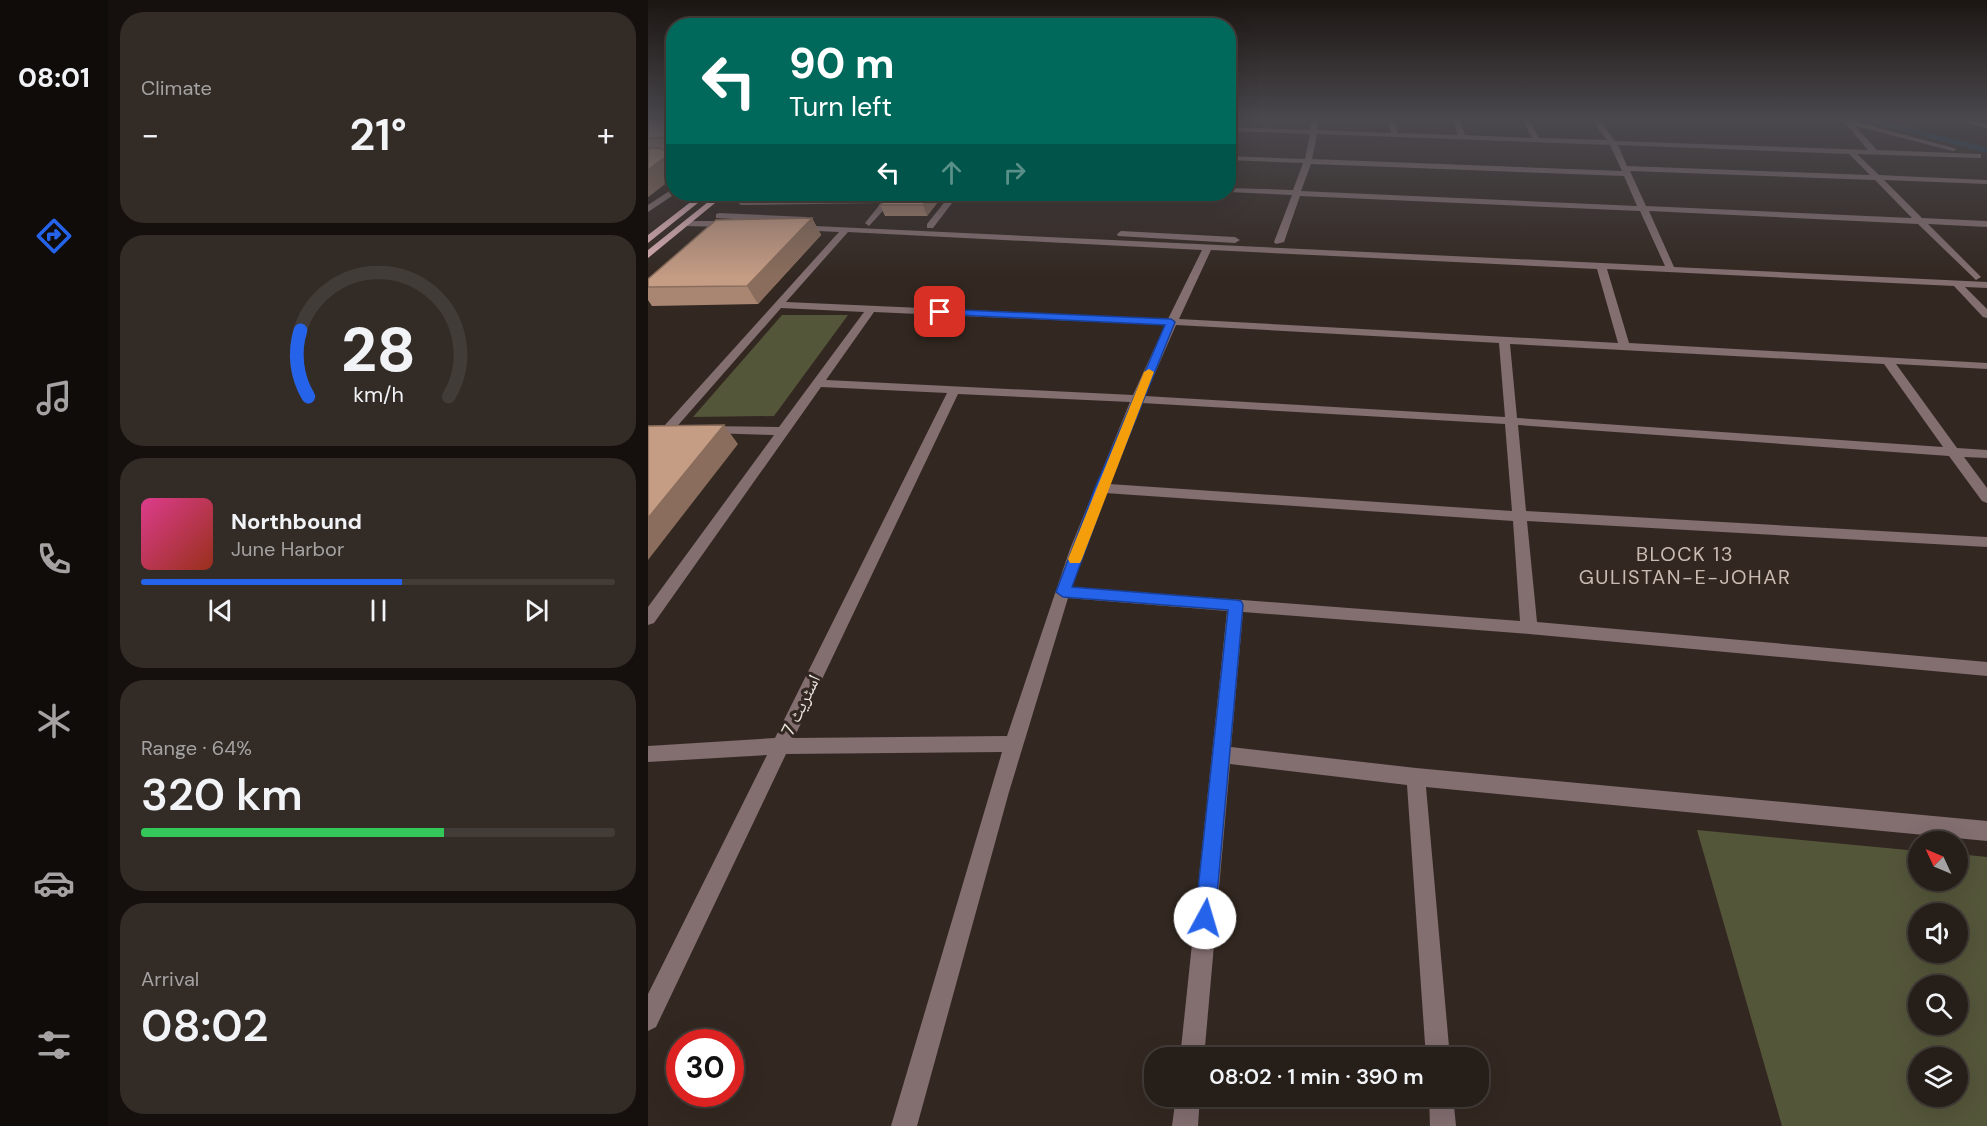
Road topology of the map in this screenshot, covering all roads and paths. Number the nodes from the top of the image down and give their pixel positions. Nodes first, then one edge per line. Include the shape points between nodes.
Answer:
1 (1625, 171) edge
2 (1304, 172) edge
3 (1645, 172) edge
4 (1869, 172) edge
5 (1875, 178) junction
6 (1987, 182) edge
7 (1236, 190) edge
8 (1296, 193) junction
9 (666, 196) edge
10 (696, 201) edge
11 (713, 201) edge
12 (814, 201) edge
13 (887, 201) edge
14 (950, 201) edge
15 (741, 202) joint
16 (1640, 207) junction
17 (648, 209) edge
18 (695, 215) junction
19 (727, 216) junction
20 (1920, 222) junction
21 (869, 223) junction
22 (685, 224) junction
23 (717, 224) junction
24 (1987, 224) edge
25 (930, 226) junction
26 (845, 230) junction
27 (702, 237) edge
28 (648, 240) edge
29 (1280, 242) junction
30 (1207, 249) junction
31 (1350, 250) junction
32 (648, 255) edge
33 (1666, 260) junction
34 (1601, 267) junction
35 (1671, 270) junction
36 (1976, 277) junction
37 (1987, 277) edge
38 (1956, 283) junction
39 (1987, 285) edge
40 (779, 305) junction
41 (871, 309) junction
42 (1987, 315) edge
43 (1171, 322) junction
44 (1504, 340) junction
45 (1625, 347) junction
46 (1887, 360) junction
47 (1987, 366) edge
48 (816, 383) junction
49 (954, 390) junction
50 (1138, 399) junction
51 (1511, 420) junction
52 (784, 430) junction
53 (1954, 452) junction
54 (1987, 454) edge
55 (1102, 488) junction
56 (1987, 498) edge
57 (1519, 516) junction
58 (1987, 542) edge
59 (1063, 592) junction
60 (1236, 605) junction
61 (648, 619) edge
62 (1529, 628) junction
63 (1987, 669) edge
64 (1015, 744) junction
65 (781, 746) junction
66 (648, 754) edge
67 (1221, 754) junction
68 (1416, 777) junction
69 (1987, 831) edge
70 (648, 1019) edge
71 (1193, 1047) edge
72 (1437, 1047) edge
73 (1187, 1107) edge
74 (1442, 1107) edge
75 (904, 1126) edge
76 (1185, 1126) edge
77 (1443, 1126) edge

1 - 16 street
2 - 8 street
3 - 5 street
4 - 5 street
5 - 6 street
5 - 20 street
7 - 8 street
8 - 16 street
8 - 29 street
9 - 17 street
10 - 28 main road
11 - 18 main road
12 - 15 street
13 - 21 street
14 - 25 street
15 - 19 street
16 - 20 street
16 - 33 street
18 - 19 street
18 - 22 main road
19 - 21 street
19 - 23 street
20 - 24 street
20 - 36 street
21 - 25 street
22 - 23 street
22 - 32 main road
23 - 26 street
23 - 27 street
25 - 29 street
26 - 30 street
26 - 40 street
29 - 31 street
30 - 31 street
30 - 43 street
31 - 33 street
31 - 34 street
33 - 35 street
33 - 36 street
34 - 35 street
34 - 45 street
35 - 38 street
36 - 37 street
38 - 39 street
38 - 42 street
40 - 41 street
40 - 52 street via 663,428
41 - 43 street
41 - 48 street
43 - 44 street
43 - 50 street
44 - 45 street
44 - 51 street
45 - 46 street
46 - 47 street
46 - 53 street
48 - 49 street
48 - 52 street
49 - 50 street
49 - 65 street, اسٹریٹ 7
50 - 51 street
50 - 55 street
51 - 53 street
51 - 57 street
52 - 61 street
53 - 54 street
53 - 56 street
55 - 57 street
55 - 59 street
57 - 58 street
57 - 62 street
59 - 60 street
59 - 64 street
60 - 62 street
60 - 67 street
62 - 63 street
64 - 65 street
64 - 75 street
65 - 66 street
65 - 70 street, اسٹریٹ 7
67 - 68 street
67 - 71 street
68 - 69 street
68 - 72 street
73 - 76 street
74 - 77 street

